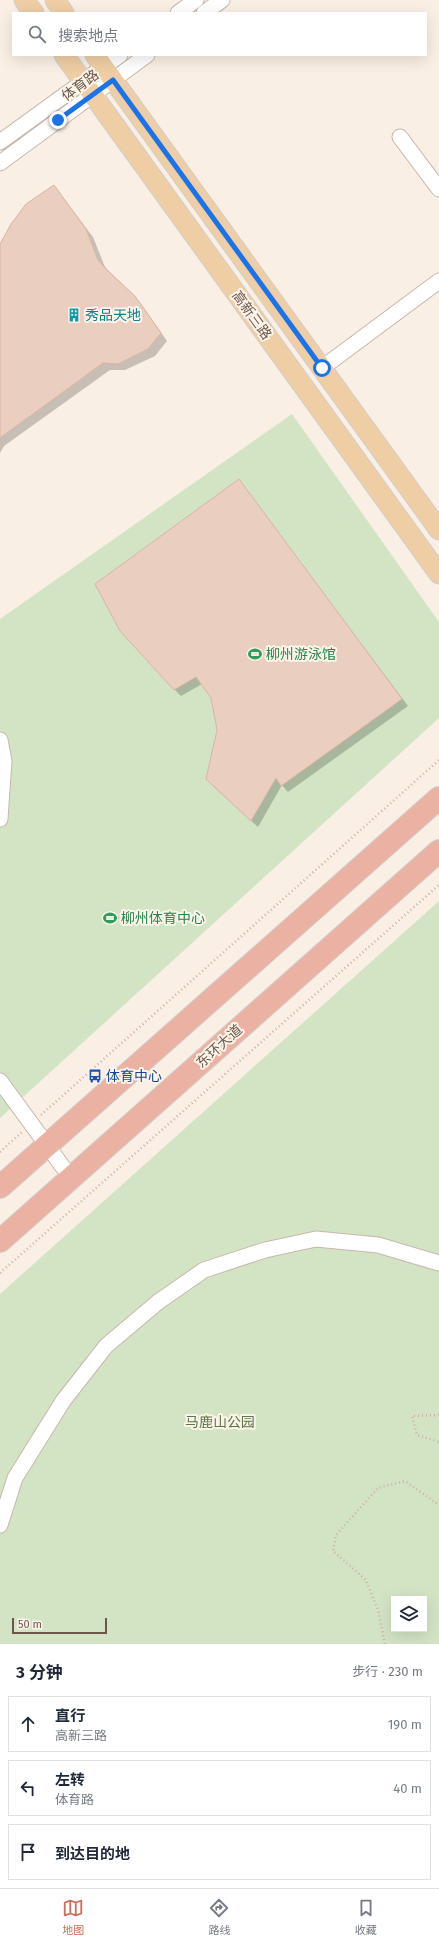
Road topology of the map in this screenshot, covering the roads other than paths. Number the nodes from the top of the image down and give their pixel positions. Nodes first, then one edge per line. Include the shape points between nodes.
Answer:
1 (24, 0) edge
2 (55, 0) edge
3 (196, 0) edge
4 (222, 0) edge
5 (33, 12) edge
6 (63, 12) edge
7 (179, 12) edge
8 (205, 12) edge
9 (65, 56) edge
10 (119, 56) edge
11 (144, 56) edge
12 (104, 68) edge
13 (88, 88) junction
14 (400, 137) dead end
15 (0, 142) edge
16 (0, 163) edge
17 (439, 189) edge
18 (439, 281) edge
19 (322, 368) junction
20 (439, 530) edge
21 (439, 574) edge
22 (0, 740) edge
23 (439, 798) edge
24 (0, 819) edge
25 (439, 851) edge
26 (0, 1081) edge
27 (46, 1145) junction
28 (71, 1178) junction
29 (0, 1187) edge
30 (0, 1241) edge
31 (439, 1264) edge
32 (0, 1525) edge

1 - 5 main road
2 - 6 main road
3 - 7 street
4 - 8 street
9 - 13 main road, 高新三路
10 - 12 street, 体育路
11 - 12 street, 体育路
12 - 13 street, 体育路
12 - 19 main road, 高新三路
13 - 15 street, 体育路
13 - 16 street, 体育路
13 - 21 main road, 高新三路
14 - 17 street
18 - 19 street
19 - 20 main road, 高新三路
22 - 24 street via 4,761
23 - 27 highway
25 - 28 highway, 东环大道
26 - 27 street
27 - 28 street
27 - 29 highway
28 - 30 highway, 东环大道
31 - 32 street via 378,1245 316,1239 265,1250 204,1270 158,1302 106,1346 63,1401 15,1478

